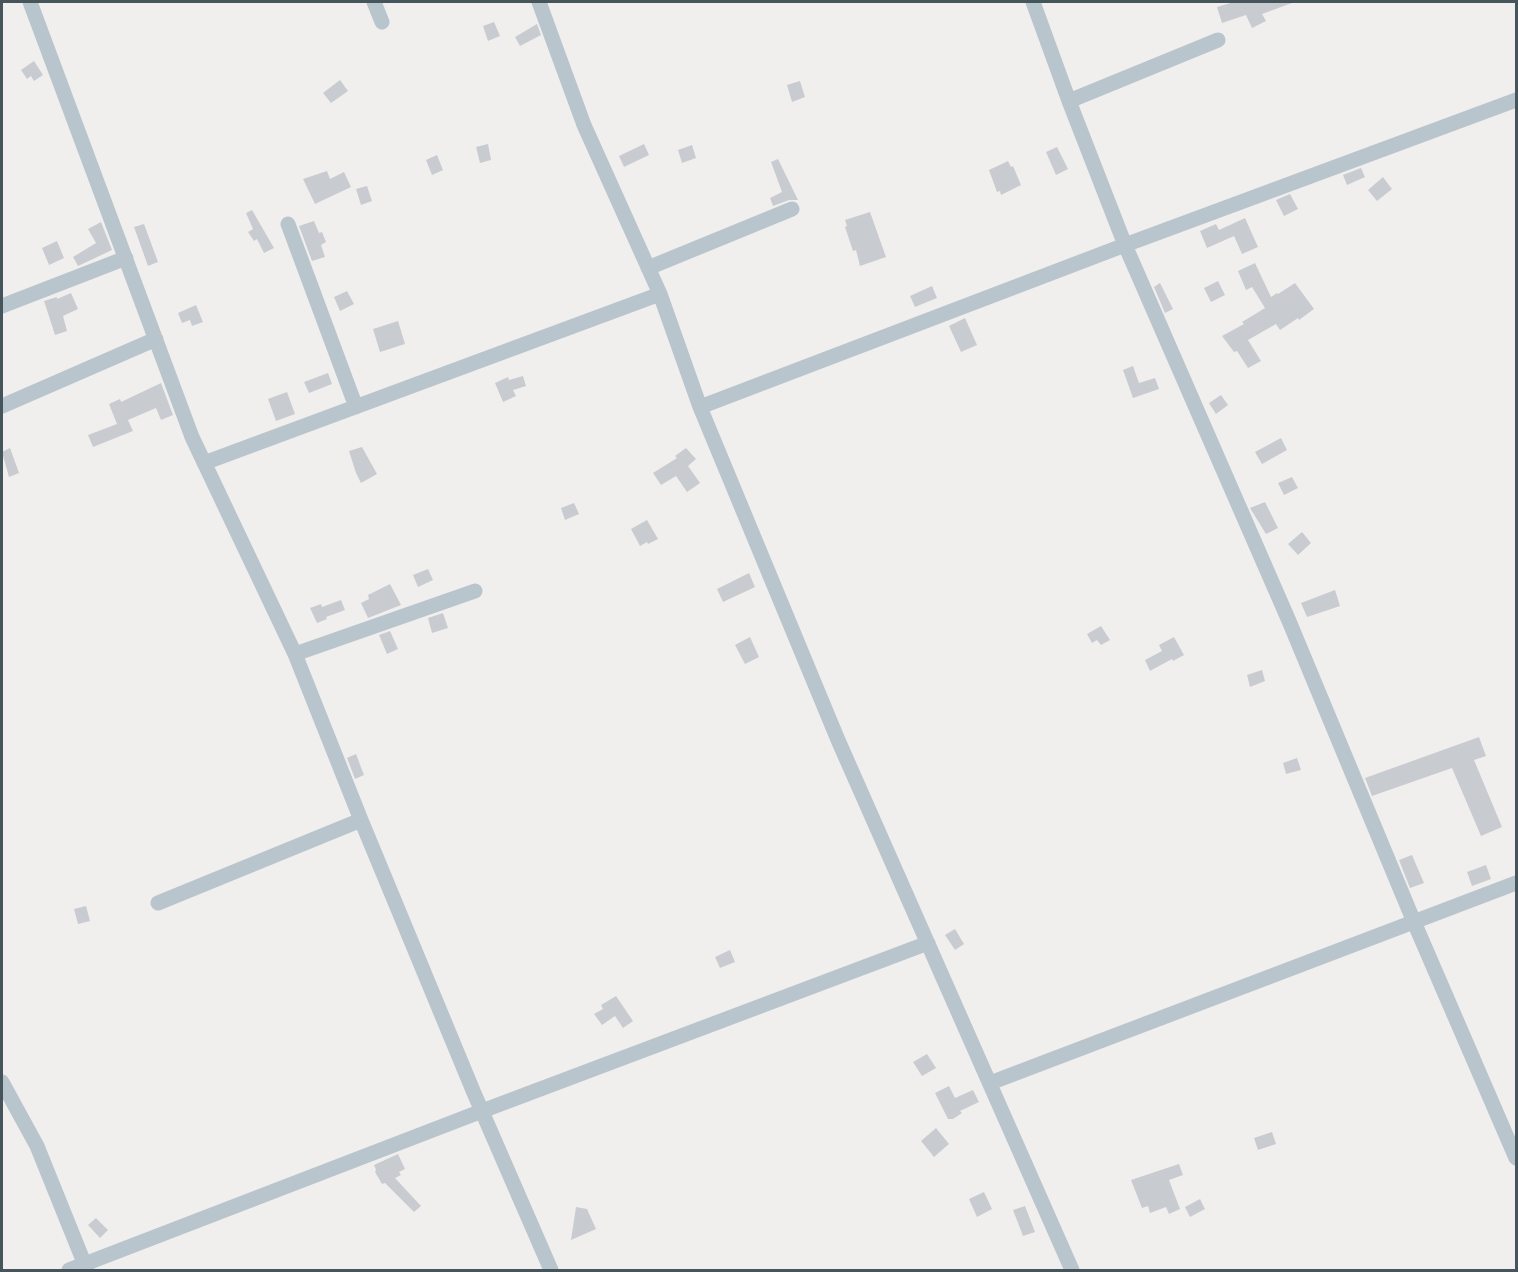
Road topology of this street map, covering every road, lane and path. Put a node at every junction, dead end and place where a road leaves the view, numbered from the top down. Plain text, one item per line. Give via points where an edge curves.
1 (30, 2) edge
2 (374, 2) edge
3 (539, 2) edge
4 (1033, 2) edge
5 (382, 22) dead end
6 (1218, 40) dead end
7 (1516, 100) edge
8 (1069, 101) junction
9 (792, 209) dead end
10 (288, 224) dead end
11 (1125, 245) junction
12 (126, 258) junction
13 (648, 268) junction
14 (660, 294) junction
15 (2, 306) edge
16 (156, 339) junction
17 (2, 406) edge
18 (356, 407) junction
19 (700, 407) junction
20 (204, 463) junction
21 (475, 591) dead end
22 (296, 654) junction
23 (361, 820) junction
24 (1516, 883) edge
25 (158, 903) dead end
26 (1414, 922) junction
27 (928, 943) junction
28 (2, 1082) edge
29 (990, 1083) junction
30 (482, 1111) junction
31 (1516, 1158) edge
32 (86, 1268) edge
33 (69, 1270) edge
34 (551, 1270) edge
35 (1072, 1270) edge

1 - 12 street
2 - 5 street
3 - 13 street via 584,125
4 - 8 street
6 - 8 street
7 - 11 street
8 - 11 street
9 - 13 street
10 - 18 street
11 - 19 street
11 - 26 street via 1289,621
12 - 15 street
12 - 16 street
13 - 14 street
14 - 18 street
14 - 19 street
16 - 17 street
16 - 20 street
18 - 20 street
19 - 27 street via 838,740
20 - 22 street
21 - 22 street
22 - 23 street
23 - 25 street
23 - 30 street
24 - 26 street
26 - 29 street
26 - 31 street
27 - 29 street
27 - 30 street
28 - 32 street via 38,1146
29 - 35 street
30 - 32 street
30 - 34 street
32 - 33 street

